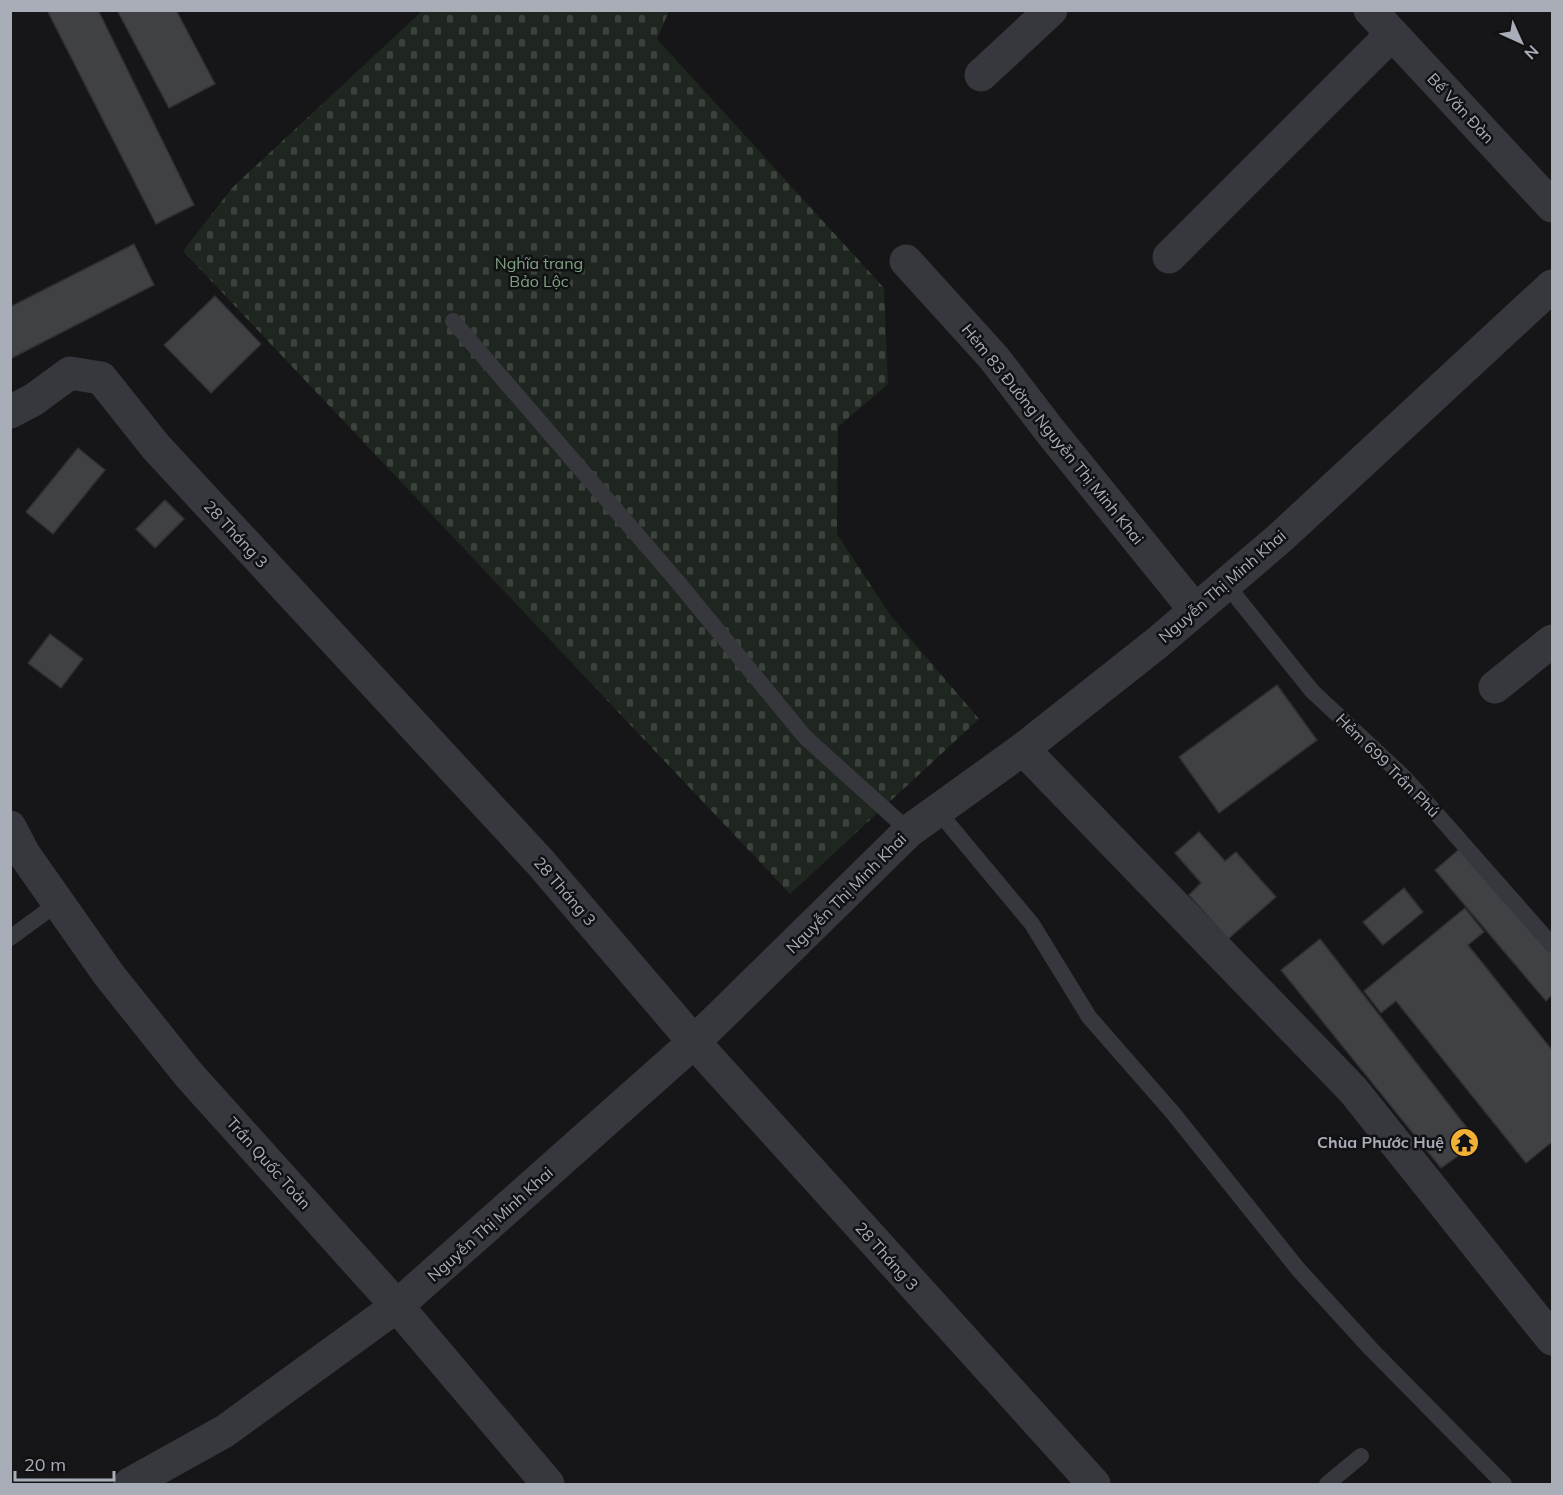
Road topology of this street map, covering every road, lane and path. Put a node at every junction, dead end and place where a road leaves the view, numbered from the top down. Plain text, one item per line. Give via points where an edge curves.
1 (1051, 10) edge
2 (1370, 10) edge
3 (1392, 34) junction
4 (981, 75) dead end
5 (1552, 206) edge
6 (1169, 257) dead end
7 (906, 261) dead end
8 (1552, 286) edge
9 (453, 321) dead end
10 (10, 412) edge
11 (1226, 584) junction
12 (1195, 610) junction
13 (1552, 641) edge
14 (1495, 687) dead end
15 (1023, 749) junction
16 (937, 810) junction
17 (10, 827) edge
18 (909, 831) junction
19 (58, 903) junction
20 (10, 938) edge
21 (1552, 945) edge
22 (694, 1042) junction
23 (397, 1306) junction
24 (1552, 1339) edge
25 (1361, 1456) dead end
26 (130, 1485) edge
27 (548, 1485) edge
28 (1094, 1485) edge
29 (1327, 1485) edge
30 (1504, 1485) edge

1 - 4 street
2 - 3 street, Bế Văn Đàn
3 - 5 street, Bế Văn Đàn
3 - 6 street
7 - 12 street, Hẻm 83 Đường Nguyễn Thị Minh Khai via 994,358
8 - 11 street, Nguyễn Thị Minh Khai
9 - 18 lane via 677,581 805,737
10 - 22 street, 28 Tháng 3 via 70,373 100,378 156,447 540,862
11 - 12 street, Nguyễn Thị Minh Khai
11 - 21 lane, Hẻm 699 Trần Phú via 1312,691 1405,778
12 - 15 street, Nguyễn Thị Minh Khai
13 - 14 street
15 - 16 street, Nguyễn Thị Minh Khai
15 - 24 street via 1353,1090
16 - 18 street, Nguyễn Thị Minh Khai
16 - 30 lane via 1032,924 1089,1017 1173,1113 1298,1269
17 - 19 street, Trần Quốc Toản
18 - 22 street, Nguyễn Thị Minh Khai
19 - 20 lane
19 - 23 street, Trần Quốc Toản via 109,975 189,1075
22 - 23 street, Nguyễn Thị Minh Khai
22 - 28 street, 28 Tháng 3
23 - 26 street, Nguyễn Thị Minh Khai via 225,1431
23 - 27 street, Trần Quốc Toản
25 - 29 lane

